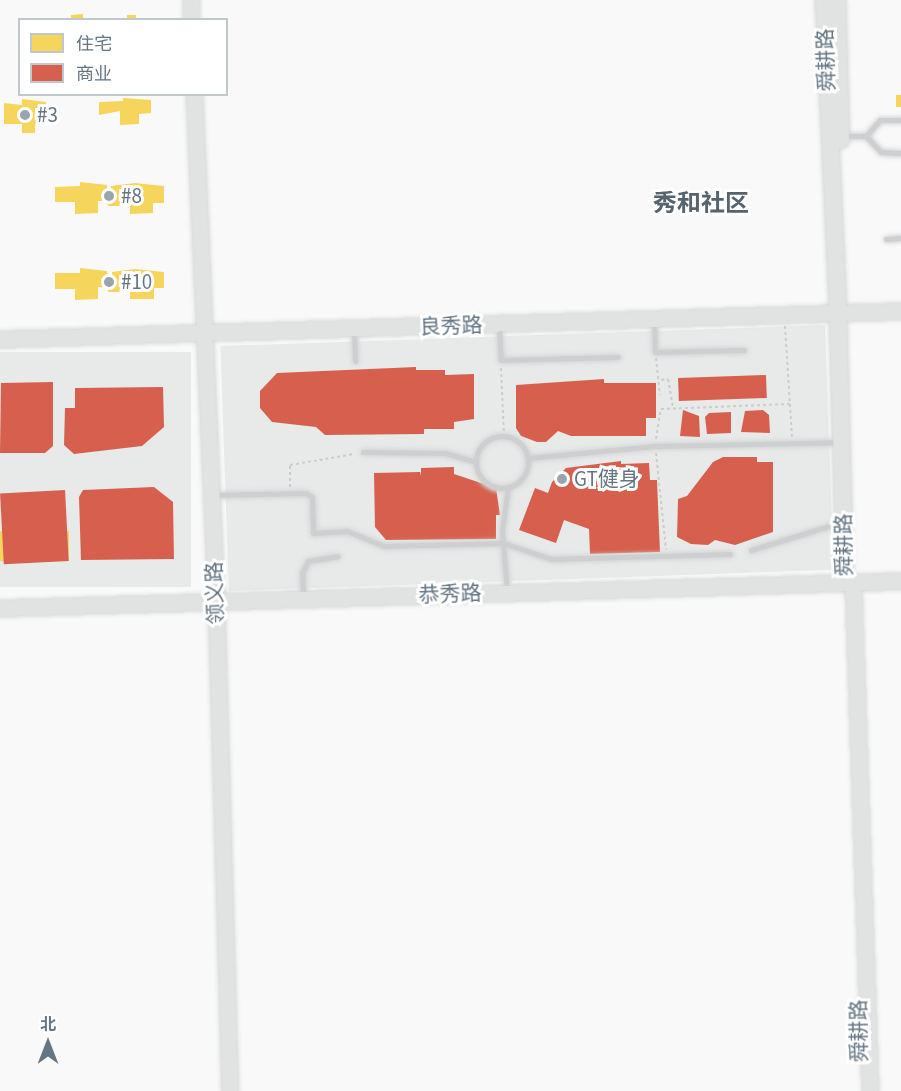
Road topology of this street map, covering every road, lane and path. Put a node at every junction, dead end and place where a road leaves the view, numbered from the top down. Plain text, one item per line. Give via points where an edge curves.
1 (191, 0) edge
2 (824, 0) edge
3 (837, 0) edge
4 (191, 18) edge
5 (194, 96) edge
6 (901, 120) edge
7 (866, 135) junction
8 (840, 136) junction
9 (901, 153) edge
10 (901, 238) edge
11 (886, 239) dead end
12 (901, 311) edge
13 (843, 313) junction
14 (783, 315) junction
15 (654, 319) junction
16 (499, 325) junction
17 (354, 330) junction
18 (203, 335) junction
19 (0, 339) edge
20 (744, 350) dead end
21 (655, 352) junction
22 (618, 357) dead end
23 (501, 360) junction
24 (355, 361) dead end
25 (660, 380) junction
26 (660, 395) dead end
27 (790, 404) junction
28 (673, 408) junction
29 (504, 437) junction
30 (841, 441) junction
31 (792, 443) junction
32 (655, 446) junction
33 (363, 452) joint
34 (528, 458) junction
35 (476, 462) junction
36 (508, 487) junction
37 (291, 494) junction
38 (211, 495) junction
39 (843, 522) junction
40 (503, 543) junction
41 (751, 550) dead end
42 (730, 554) dead end
43 (338, 556) dead end
44 (667, 556) junction
45 (901, 581) edge
46 (849, 583) junction
47 (507, 592) junction
48 (303, 598) junction
49 (216, 600) junction
50 (0, 608) edge
51 (230, 1091) edge
52 (860, 1091) edge
53 (870, 1091) edge

1 - 4 street
2 - 13 main road, 舜耕路
3 - 8 main road, 舜耕路
5 - 18 street, 领义路
6 - 7 lane via 880,120
7 - 8 lane
7 - 9 lane via 881,152
8 - 13 main road, 舜耕路
10 - 11 lane
12 - 13 street, 良秀路
13 - 14 street, 良秀路
13 - 30 main road, 舜耕路
13 - 46 main road, 舜耕路
14 - 15 street, 良秀路
14 - 27 path
15 - 16 street, 良秀路
15 - 21 lane
16 - 17 street, 良秀路
16 - 23 lane
17 - 18 street, 良秀路
17 - 24 lane
18 - 19 street, 良秀路
18 - 38 street, 领义路
20 - 21 lane
21 - 25 path
22 - 23 lane
23 - 29 path
25 - 26 path
25 - 28 path via 668,380
27 - 28 path
27 - 31 path
28 - 32 path via 661,409
29 - 34 lane via 520,444
29 - 35 lane via 488,441
30 - 31 lane
30 - 39 main road, 舜耕路
31 - 32 lane
32 - 34 lane
32 - 44 path
33 - 35 lane via 446,453
33 - 37 path via 290,465
34 - 36 lane via 525,475
35 - 36 lane via 488,484
36 - 40 lane
37 - 38 lane
37 - 40 lane via 312,497 313,533 348,531 384,546
38 - 49 street, 领义路
39 - 41 lane
39 - 46 main road, 舜耕路
40 - 44 lane via 550,559
40 - 47 lane
42 - 44 lane
43 - 48 lane via 308,561 302,573
45 - 46 street, 恭秀路
46 - 47 street, 恭秀路
46 - 52 street, 舜耕路
46 - 53 street, 舜耕路
47 - 48 street, 恭秀路
48 - 49 street, 恭秀路
49 - 50 street, 恭秀路
49 - 51 street, 领义路

